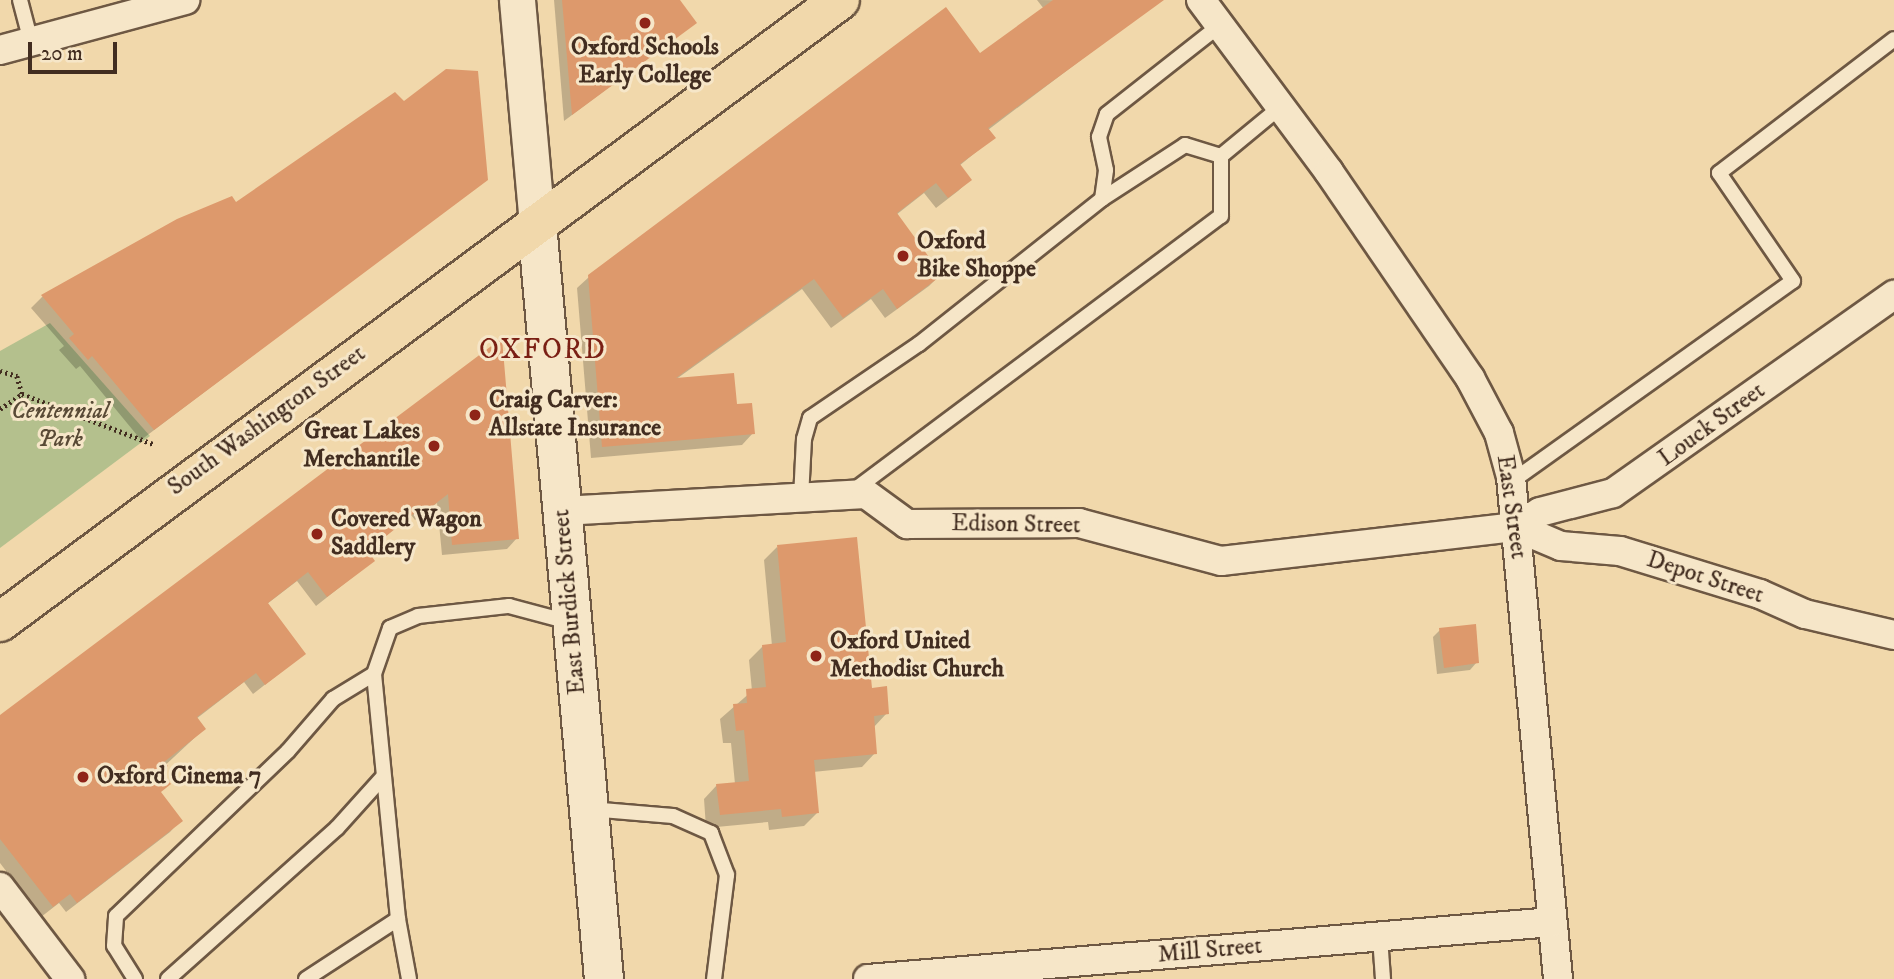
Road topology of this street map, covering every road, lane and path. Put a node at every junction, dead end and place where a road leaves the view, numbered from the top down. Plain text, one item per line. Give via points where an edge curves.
1 (20, 0) edge
2 (185, 0) edge
3 (517, 0) edge
4 (839, 0) edge
5 (1201, 0) edge
6 (1220, 25) junction
7 (1894, 39) edge
8 (32, 41) junction
9 (0, 50) edge
10 (1278, 109) junction
11 (1221, 156) junction
12 (1102, 199) junction
13 (537, 224) junction
14 (1894, 295) edge
15 (0, 371) edge
16 (22, 394) junction
17 (0, 409) edge
18 (153, 443) dead end
19 (1511, 482) junction
20 (848, 495) junction
21 (801, 498) junction
22 (562, 511) junction
23 (1516, 527) junction
24 (0, 622) edge
25 (572, 623) junction
26 (1894, 635) edge
27 (374, 674) junction
28 (383, 778) junction
29 (588, 809) junction
30 (0, 887) edge
31 (398, 919) junction
32 (1553, 922) junction
33 (1380, 937) junction
34 (70, 979) edge
35 (135, 979) edge
36 (168, 979) edge
37 (306, 979) edge
38 (409, 979) edge
39 (604, 979) edge
40 (714, 979) edge
41 (868, 979) edge
42 (1383, 979) edge
43 (1558, 979) edge

1 - 8 lane
2 - 8 street
3 - 13 street
4 - 13 main road, South Washington Street
5 - 6 street, East Street
6 - 10 street, East Street
6 - 12 lane via 1107,114 1099,137 1106,170
7 - 19 lane via 1719,173 1793,281
8 - 9 street
10 - 11 lane
10 - 19 street, East Street via 1329,172 1470,378 1499,433
11 - 12 lane via 1185,145
11 - 20 lane via 1221,216
12 - 21 lane via 919,344 810,418 804,439
13 - 22 main road, East Burdick Street
13 - 24 main road, South Washington Street
14 - 23 street, Louck Street via 1613,493 1540,512
15 - 16 path via 17,376
16 - 17 path
16 - 18 path
19 - 23 street, East Street
20 - 21 street, Edison Street
20 - 23 street, Edison Street via 866,494 907,524 1079,523 1221,561
21 - 22 street, Edison Street
22 - 25 main road, East Burdick Street
23 - 26 street, Depot Street via 1561,546 1620,551 1760,594 1805,614
23 - 32 street, East Street
25 - 27 lane via 509,606 418,615 390,628
25 - 29 main road, East Burdick Street
27 - 28 lane
27 - 35 lane via 333,699 288,751 116,916 114,946
28 - 31 lane
28 - 36 lane via 337,828
29 - 39 main road, East Burdick Street
29 - 40 lane via 673,816 711,833 727,874
30 - 34 street
31 - 37 lane
31 - 38 lane
32 - 33 street, Mill Street
32 - 43 street, East Street
33 - 41 street, Mill Street
33 - 42 lane

